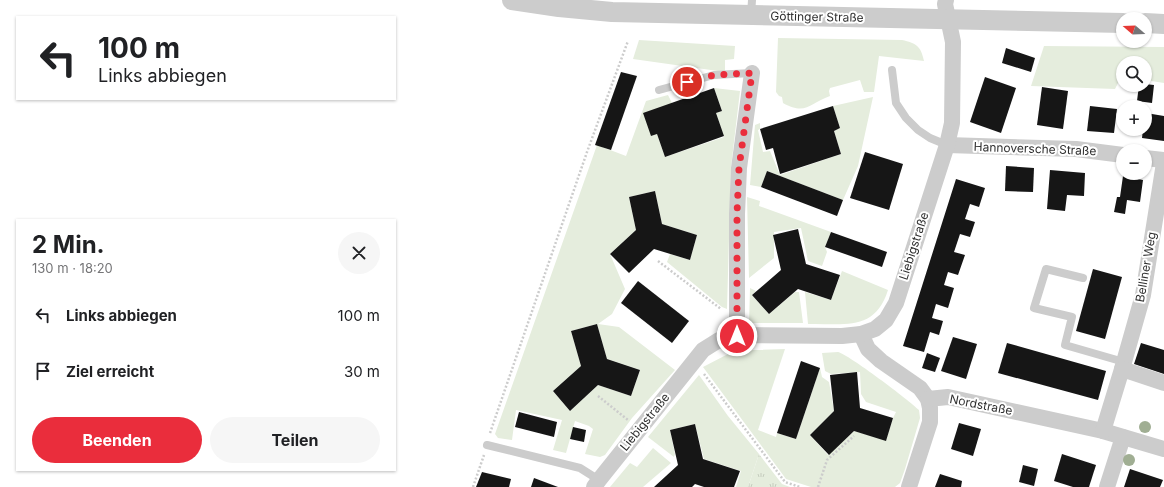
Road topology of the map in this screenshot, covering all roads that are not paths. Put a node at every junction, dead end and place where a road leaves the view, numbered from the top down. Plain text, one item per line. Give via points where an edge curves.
1 (512, 0) edge
2 (946, 0) edge
3 (752, 8) edge
4 (949, 20) junction
5 (1116, 23) edge
6 (1152, 23) edge
7 (1164, 24) edge
8 (892, 70) dead end
9 (752, 73) joint
10 (659, 90) dead end
11 (946, 145) junction
12 (1116, 153) edge
13 (1152, 159) edge
14 (1164, 162) edge
15 (1082, 278) dead end
16 (861, 334) junction
17 (732, 337) junction
18 (1123, 365) junction
19 (1164, 382) edge
20 (928, 399) junction
21 (1104, 431) junction
22 (1123, 437) junction
23 (487, 445) road end
24 (1164, 449) edge
25 (596, 483) edge
26 (909, 487) edge
27 (1107, 487) edge

1 - 3 street, Göttinger Straße via 612,12
2 - 4 street, Liebigstraße
3 - 4 street, Göttinger Straße
4 - 5 street, Göttinger Straße
4 - 11 street, Liebigstraße via 954,42 952,123
6 - 7 street
8 - 11 lane via 896,103 906,118 918,130
9 - 10 lane via 714,75
9 - 17 street via 739,168
11 - 12 street, Hannoversche Straße via 1076,149
11 - 16 street, Liebigstraße via 896,303 886,320 875,329
13 - 14 street
14 - 18 street, Belliner Weg via 1143,295
15 - 18 lane via 1046,269 1034,308 1072,317 1065,345
16 - 17 street, Liebigstraße
16 - 20 street via 868,349 920,388
17 - 25 street, Liebigstraße via 719,340 703,350
18 - 19 street
18 - 21 street, Belliner Weg
20 - 21 street, Nordstraße via 948,397
20 - 26 street via 930,422
21 - 22 street, Nordstraße
22 - 24 street, Nordstraße
22 - 27 street
23 - 25 lane via 580,468

